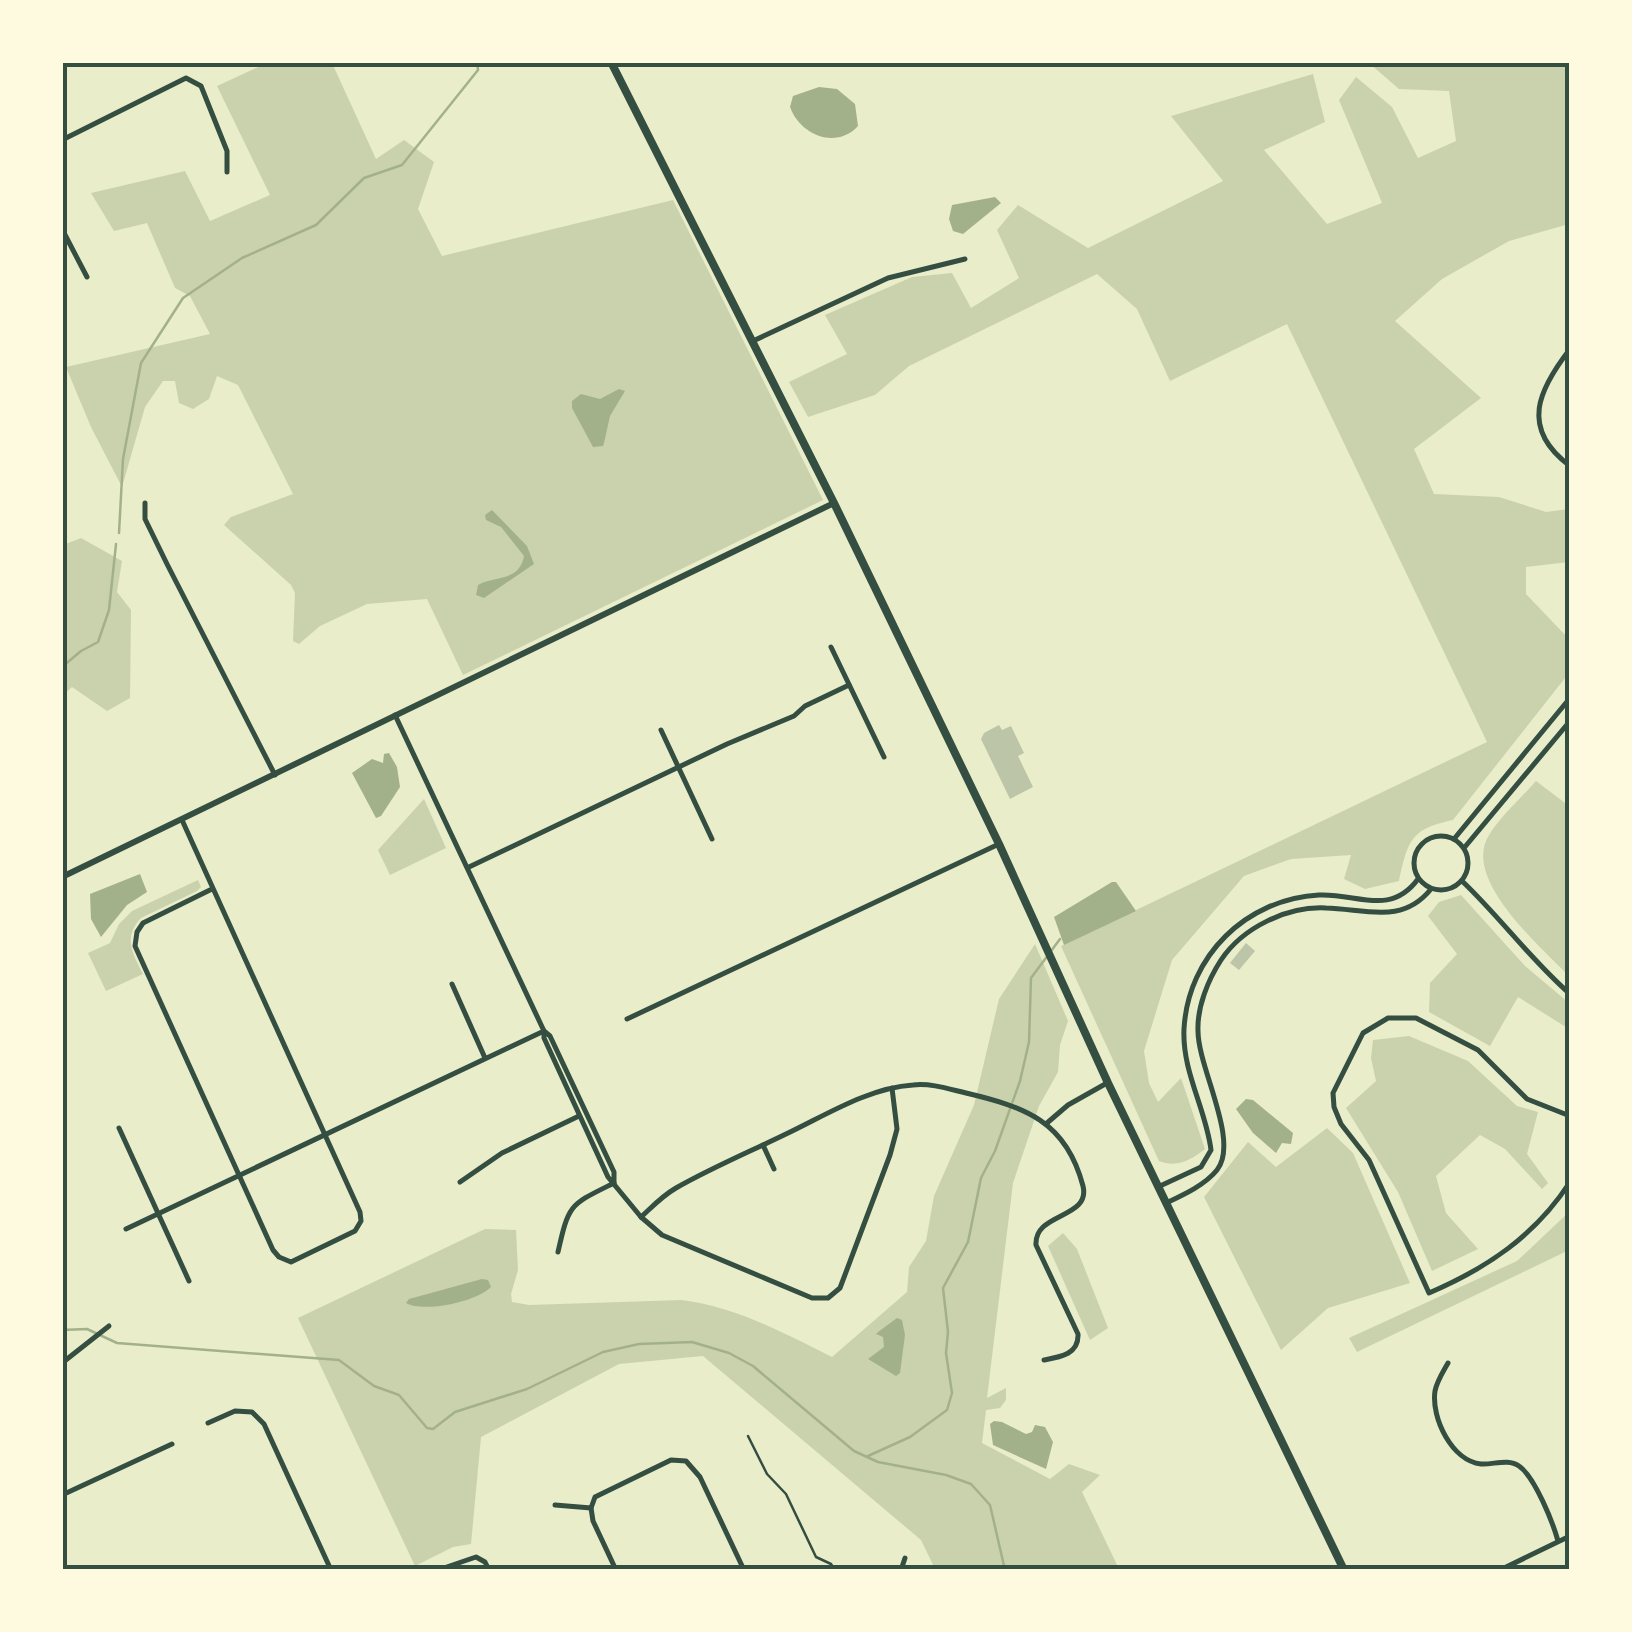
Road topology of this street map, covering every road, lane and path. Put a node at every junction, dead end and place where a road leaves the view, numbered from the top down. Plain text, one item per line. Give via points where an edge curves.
1 (610, 62) edge
2 (62, 140) edge
3 (227, 172) dead end
4 (62, 229) edge
5 (965, 259) dead end
6 (87, 278) dead end
7 (750, 342) junction
8 (1570, 348) edge
9 (1570, 466) edge
10 (145, 503) dead end
11 (834, 503) junction
12 (830, 648) dead end
13 (849, 685) junction
14 (1570, 698) edge
15 (395, 716) junction
16 (1570, 720) edge
17 (661, 730) dead end
18 (884, 756) dead end
19 (678, 768) junction
20 (274, 775) junction
21 (182, 820) junction
22 (1454, 838) junction
23 (712, 839) dead end
24 (999, 844) junction
25 (1464, 848) junction
26 (468, 868) junction
27 (62, 877) edge
28 (1418, 879) junction
29 (1462, 880) junction
30 (212, 889) junction
31 (1431, 889) junction
32 (452, 984) dead end
33 (1570, 994) edge
34 (627, 1019) dead end
35 (544, 1031) junction
36 (485, 1058) junction
37 (1108, 1083) junction
38 (892, 1088) junction
39 (1211, 1093) junction
40 (1198, 1098) junction
41 (583, 1114) junction
42 (1570, 1116) edge
43 (1047, 1123) junction
44 (120, 1128) dead end
45 (324, 1133) junction
46 (763, 1145) junction
47 (774, 1168) dead end
48 (1186, 1174) junction
49 (238, 1175) junction
50 (460, 1182) dead end
51 (1570, 1182) edge
52 (614, 1183) junction
53 (1158, 1187) junction
54 (1193, 1188) junction
55 (1166, 1203) junction
56 (158, 1213) junction
57 (640, 1217) junction
58 (126, 1229) dead end
59 (558, 1252) dead end
60 (189, 1281) dead end
61 (110, 1326) dead end
62 (1044, 1360) dead end
63 (62, 1363) edge
64 (1448, 1363) dead end
65 (208, 1423) dead end
66 (748, 1436) dead end
67 (172, 1444) dead end
68 (62, 1494) edge
69 (556, 1506) dead end
70 (591, 1508) junction
71 (1570, 1536) edge
72 (1558, 1542) junction
73 (905, 1558) dead end
74 (330, 1570) edge
75 (438, 1570) edge
76 (489, 1570) edge
77 (616, 1570) edge
78 (744, 1570) edge
79 (835, 1570) edge
80 (901, 1570) edge
81 (1344, 1570) edge
82 (1500, 1570) edge

1 - 7 main road
2 - 3 street via 186,78 201,86 227,151
4 - 6 street
5 - 7 street via 888,278
7 - 11 main road
8 - 9 street via 1542,389 1539,417 1550,447
10 - 20 street via 167,564
11 - 15 street
11 - 24 main road
12 - 13 street
13 - 18 street
13 - 19 street
14 - 22 street
15 - 20 street
15 - 26 street
16 - 25 street
17 - 19 street
19 - 23 street
19 - 26 street
20 - 21 street
21 - 27 street
21 - 30 street
22 - 25 street
22 - 28 street via 1432,836 1420,845 1413,858
24 - 34 street
24 - 37 main road
25 - 29 street via 1468,867
26 - 35 street
28 - 31 street
28 - 40 street via 1408,892 1384,902 1322,895 1274,904 1230,930 1195,979 1184,1028
29 - 31 street via 1448,890
29 - 33 street
30 - 45 street
30 - 49 street via 143,923 135,946
31 - 39 street via 1396,913 1325,908 1283,914 1230,948 1209,982 1197,1029
32 - 36 street
35 - 36 street
35 - 41 street
36 - 45 street
37 - 43 street
37 - 53 main road
38 - 43 street via 939,1086 1010,1104
38 - 46 street
38 - 57 street via 897,1128 890,1154 840,1288 828,1298 812,1298 678,1242
39 - 40 street
39 - 54 street via 1223,1126 1224,1157
40 - 48 street via 1212,1150
41 - 50 street via 502,1153
41 - 52 street
42 - 51 street via 1528,1100 1478,1050 1416,1018 1388,1018 1362,1034 1333,1093 1341,1124 1369,1160 1429,1293 1506,1251 1553,1208
43 - 62 street via 1070,1158 1084,1198 1036,1234 1078,1334 1074,1350
44 - 56 street
45 - 49 street
45 - 49 street via 360,1212 355,1231 283,1260
46 - 47 street
46 - 57 street via 676,1188
48 - 53 street
48 - 54 street
49 - 56 street
52 - 57 street
52 - 59 street via 574,1204
53 - 55 main road
54 - 55 street
55 - 81 main road
56 - 58 street
56 - 60 street
61 - 63 street
64 - 72 street via 1434,1394 1444,1434 1464,1458 1521,1466
65 - 74 street via 235,1411 252,1412 264,1424
66 - 79 lane via 816,1557
67 - 68 street
69 - 70 street
70 - 77 street
70 - 78 street via 596,1497 672,1460 686,1461
71 - 72 street
72 - 82 street
73 - 80 street
75 - 76 street via 476,1556

